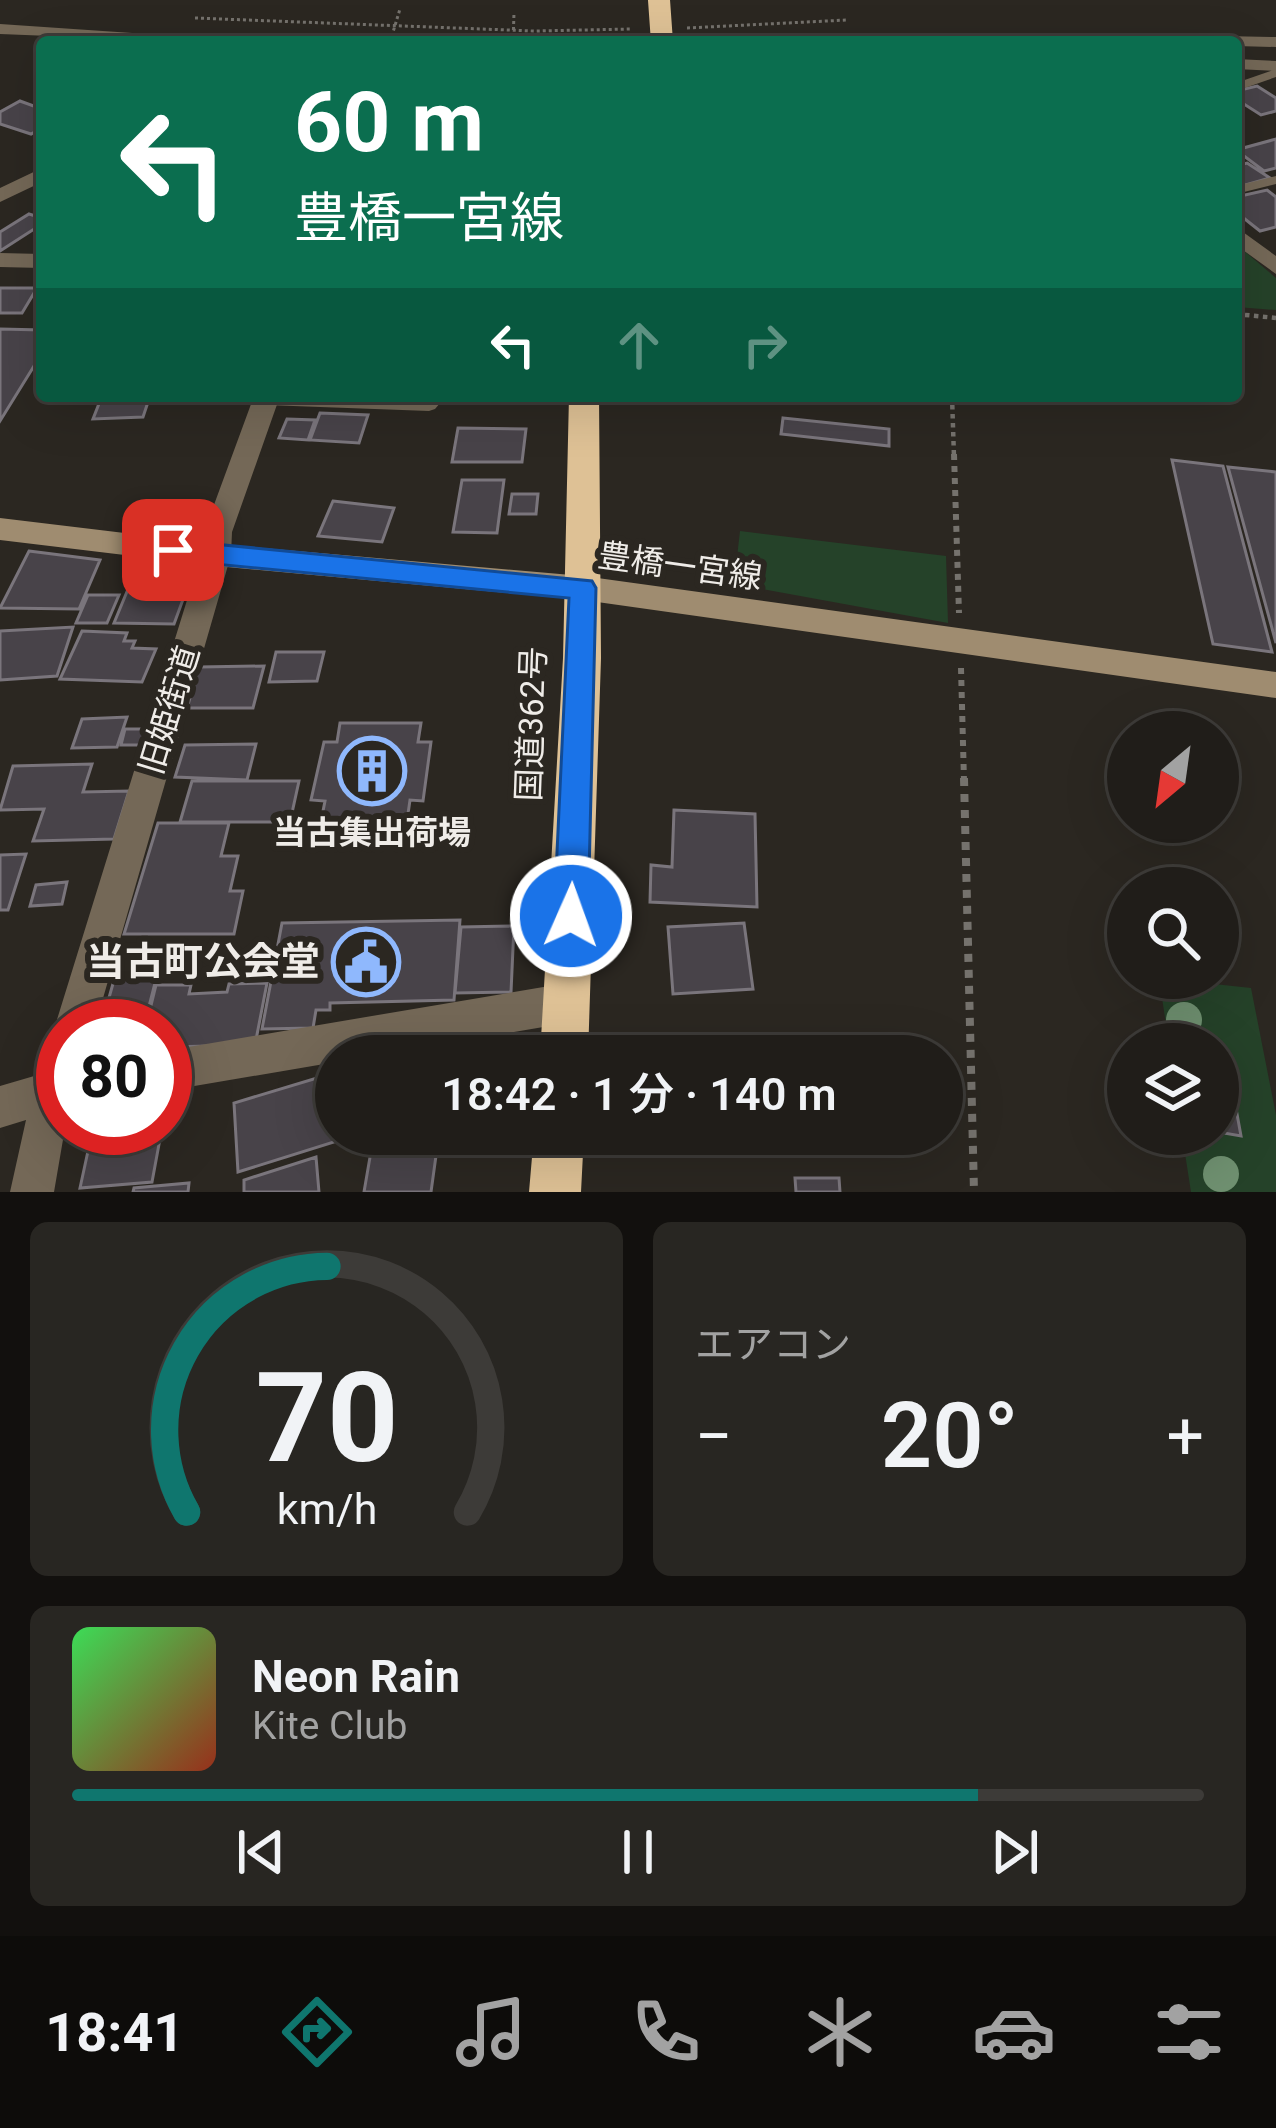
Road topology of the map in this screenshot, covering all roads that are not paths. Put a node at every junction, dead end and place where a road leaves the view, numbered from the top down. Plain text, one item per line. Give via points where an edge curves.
1 (659, 0) edge
2 (0, 28) edge
3 (109, 36) edge
4 (662, 36) edge
5 (1242, 41) edge
6 (1276, 42) edge
7 (1242, 65) edge
8 (1276, 69) edge
9 (1242, 84) edge
10 (36, 176) edge
11 (1276, 180) edge
12 (1242, 188) edge
13 (0, 196) edge
14 (1242, 239) edge
15 (0, 260) edge
16 (36, 261) edge
17 (1276, 267) edge
18 (265, 402) edge
19 (347, 402) edge
20 (432, 402) edge
21 (584, 402) edge
22 (0, 529) edge
23 (216, 555) junction
24 (583, 588) junction
25 (1276, 685) edge
26 (83, 999) edge
27 (567, 1003) junction
28 (565, 1035) edge
29 (192, 1066) edge
30 (36, 1092) edge
31 (0, 1107) edge
32 (42, 1155) edge
33 (558, 1155) edge
34 (32, 1192) edge
35 (555, 1192) edge

1 - 4 highway, bridge
2 - 3 street
5 - 6 street
7 - 8 street
8 - 9 lane
10 - 13 street
11 - 12 lane
14 - 17 street
15 - 16 street
18 - 23 street, 旧姫街道
19 - 20 lane
21 - 24 highway, 国道362号
22 - 23 main road, 豊橋一宮線
23 - 24 main road, 豊橋一宮線
23 - 26 street, 旧姫街道
24 - 25 main road, 豊橋一宮線
24 - 27 highway, 国道362号
27 - 28 highway, 国道362号
27 - 29 street
30 - 31 street
32 - 34 street
33 - 35 highway

